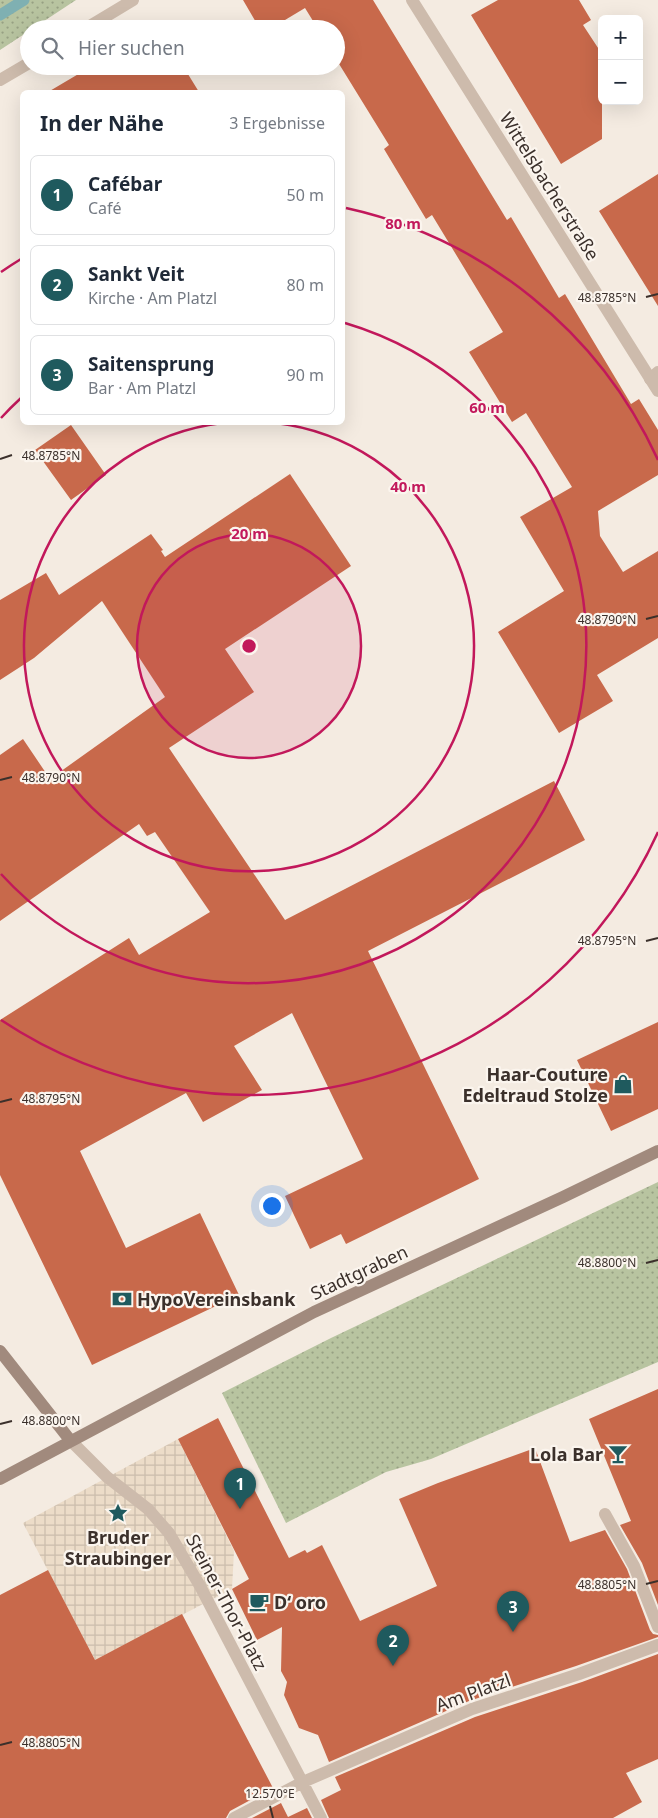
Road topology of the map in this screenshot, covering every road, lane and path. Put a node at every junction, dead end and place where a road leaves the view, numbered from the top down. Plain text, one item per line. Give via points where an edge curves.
1 (133, 0) edge
2 (412, 0) edge
3 (100, 20) edge
4 (20, 68) edge
5 (0, 80) edge
6 (654, 376) edge
7 (658, 391) edge
8 (658, 1151) edge
9 (0, 1351) edge
10 (70, 1440) junction
11 (0, 1478) edge
12 (605, 1514) dead end
13 (658, 1627) edge
14 (658, 1644) edge
15 (303, 1782) junction
16 (234, 1818) edge
17 (321, 1818) edge

1 - 3 street
2 - 6 street, Wittelsbacherstraße
4 - 5 street
6 - 7 street, Wittelsbacherstraße
8 - 10 main road, Stadtgraben via 314,1312
9 - 10 main road
10 - 11 main road, Stadtgraben
10 - 15 street, Steiner-Thor-Platz via 107,1477 148,1509 169,1533
12 - 13 street via 634,1566
14 - 15 street, Am Platzl via 472,1709
15 - 16 street, Am Platzl
15 - 17 street, Steiner-Thor-Platz

